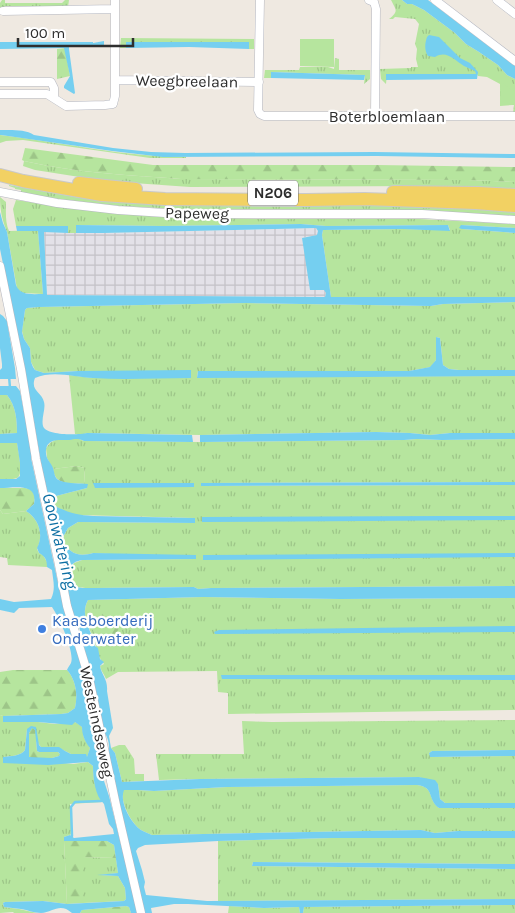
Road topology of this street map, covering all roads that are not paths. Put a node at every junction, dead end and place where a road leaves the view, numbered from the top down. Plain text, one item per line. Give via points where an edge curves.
1 (72, 0) edge
2 (114, 0) edge
3 (260, 0) edge
4 (370, 0) edge
5 (435, 0) edge
6 (497, 0) edge
7 (114, 9) junction
8 (72, 10) junction
9 (3, 11) dead end
10 (515, 14) edge
11 (515, 61) edge
12 (115, 80) junction
13 (0, 82) edge
14 (259, 82) junction
15 (0, 94) edge
16 (54, 98) junction
17 (375, 116) junction
18 (515, 116) edge
19 (0, 168) edge
20 (0, 175) edge
21 (0, 192) edge
22 (515, 195) edge
23 (515, 206) edge
24 (515, 220) edge
25 (0, 266) edge
26 (3, 303) edge
27 (141, 913) edge

1 - 8 street
2 - 7 street
3 - 14 street
4 - 17 street via 376,9
5 - 11 street
6 - 10 street
7 - 8 street
7 - 12 street
8 - 9 street
12 - 14 street, Weegbreelaan
12 - 16 street via 113,104 66,106
13 - 16 street via 51,82
14 - 17 street, Boterbloemlaan via 258,110 264,116
15 - 16 street via 47,94
17 - 18 street, Boterbloemlaan
19 - 22 main road, N206 via 90,184 155,190
20 - 23 main road, N206 via 102,195 156,199 365,199
21 - 24 street, Papeweg via 66,204 180,214 422,214
25 - 26 street, Westeindseweg
26 - 27 street, Westeindseweg via 20,369 67,604 88,678

